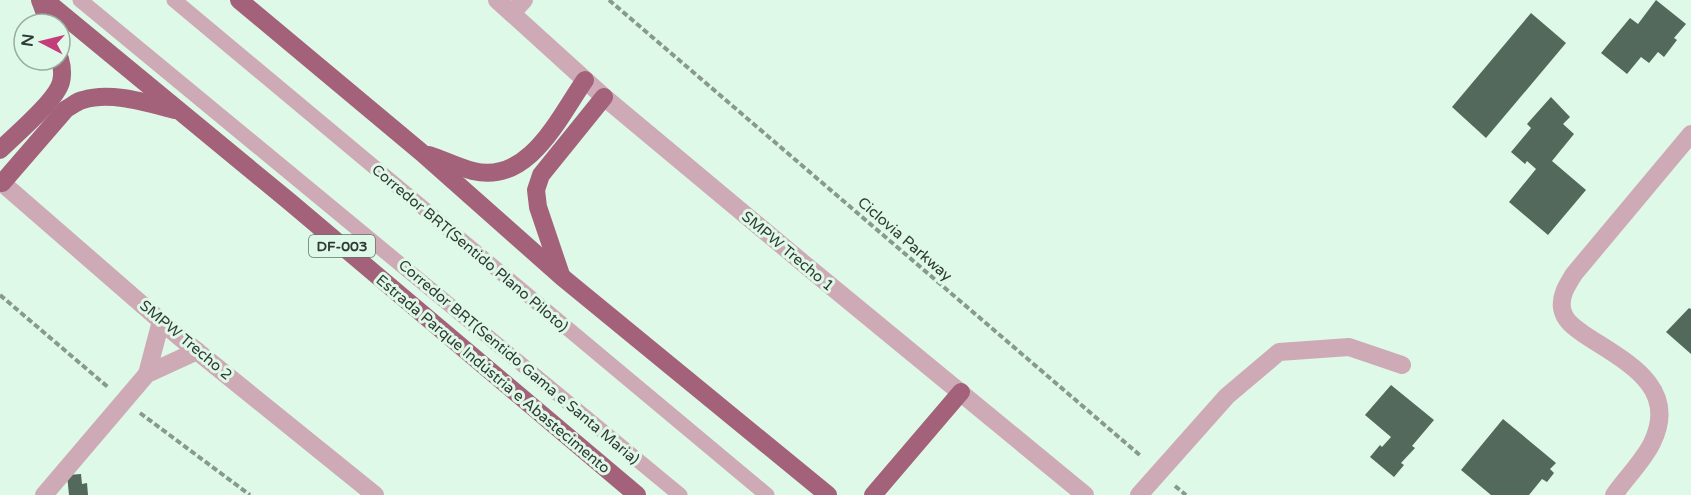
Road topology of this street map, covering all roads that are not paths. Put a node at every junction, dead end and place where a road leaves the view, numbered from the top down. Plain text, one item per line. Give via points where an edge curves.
1 (45, 0) edge
2 (80, 0) edge
3 (174, 0) edge
4 (239, 0) edge
5 (497, 0) edge
6 (518, 6) edge
7 (62, 72) edge
8 (585, 80) junction
9 (604, 97) junction
10 (182, 111) junction
11 (1691, 134) edge
12 (0, 150) edge
13 (421, 152) junction
14 (1, 182) edge
15 (562, 277) junction
16 (161, 321) junction
17 (197, 351) junction
18 (1402, 365) dead end
19 (147, 374) junction
20 (961, 392) junction
21 (44, 495) edge
22 (375, 495) edge
23 (637, 495) edge
24 (680, 495) edge
25 (767, 495) edge
26 (828, 495) edge
27 (873, 495) edge
28 (1086, 495) edge
29 (1139, 495) edge
30 (1614, 495) edge

1 - 10 highway, Estrada Parque Indústria e Abastecimento / DF-003
2 - 24 lane, Corredor BRT(Sentido Gama e Santa Maria)
3 - 25 lane, Corredor BRT(Sentido Plano Piloto)
4 - 13 highway
5 - 6 street, SMPW Trecho 1
6 - 8 street, SMPW Trecho 1
7 - 12 highway via 55,95
8 - 9 street, SMPW Trecho 1
8 - 13 highway via 537,149 510,169 475,171
9 - 15 highway via 541,175 536,190
9 - 20 street, SMPW Trecho 1
10 - 14 highway via 117,98 80,100 66,109
10 - 23 highway, Estrada Parque Indústria e Abastecimento / DF-003
11 - 30 street via 1574,274 1562,295 1562,309 1569,324 1644,375 1656,391 1658,428 1652,444
13 - 15 highway
14 - 16 street, SMPW Trecho 2
15 - 26 highway
16 - 17 street, SMPW Trecho 2
16 - 19 street
17 - 19 street
17 - 22 street, SMPW Trecho 2
18 - 29 street via 1349,347 1279,352 1227,396
19 - 21 street
20 - 27 highway
20 - 28 street, SMPW Trecho 1

